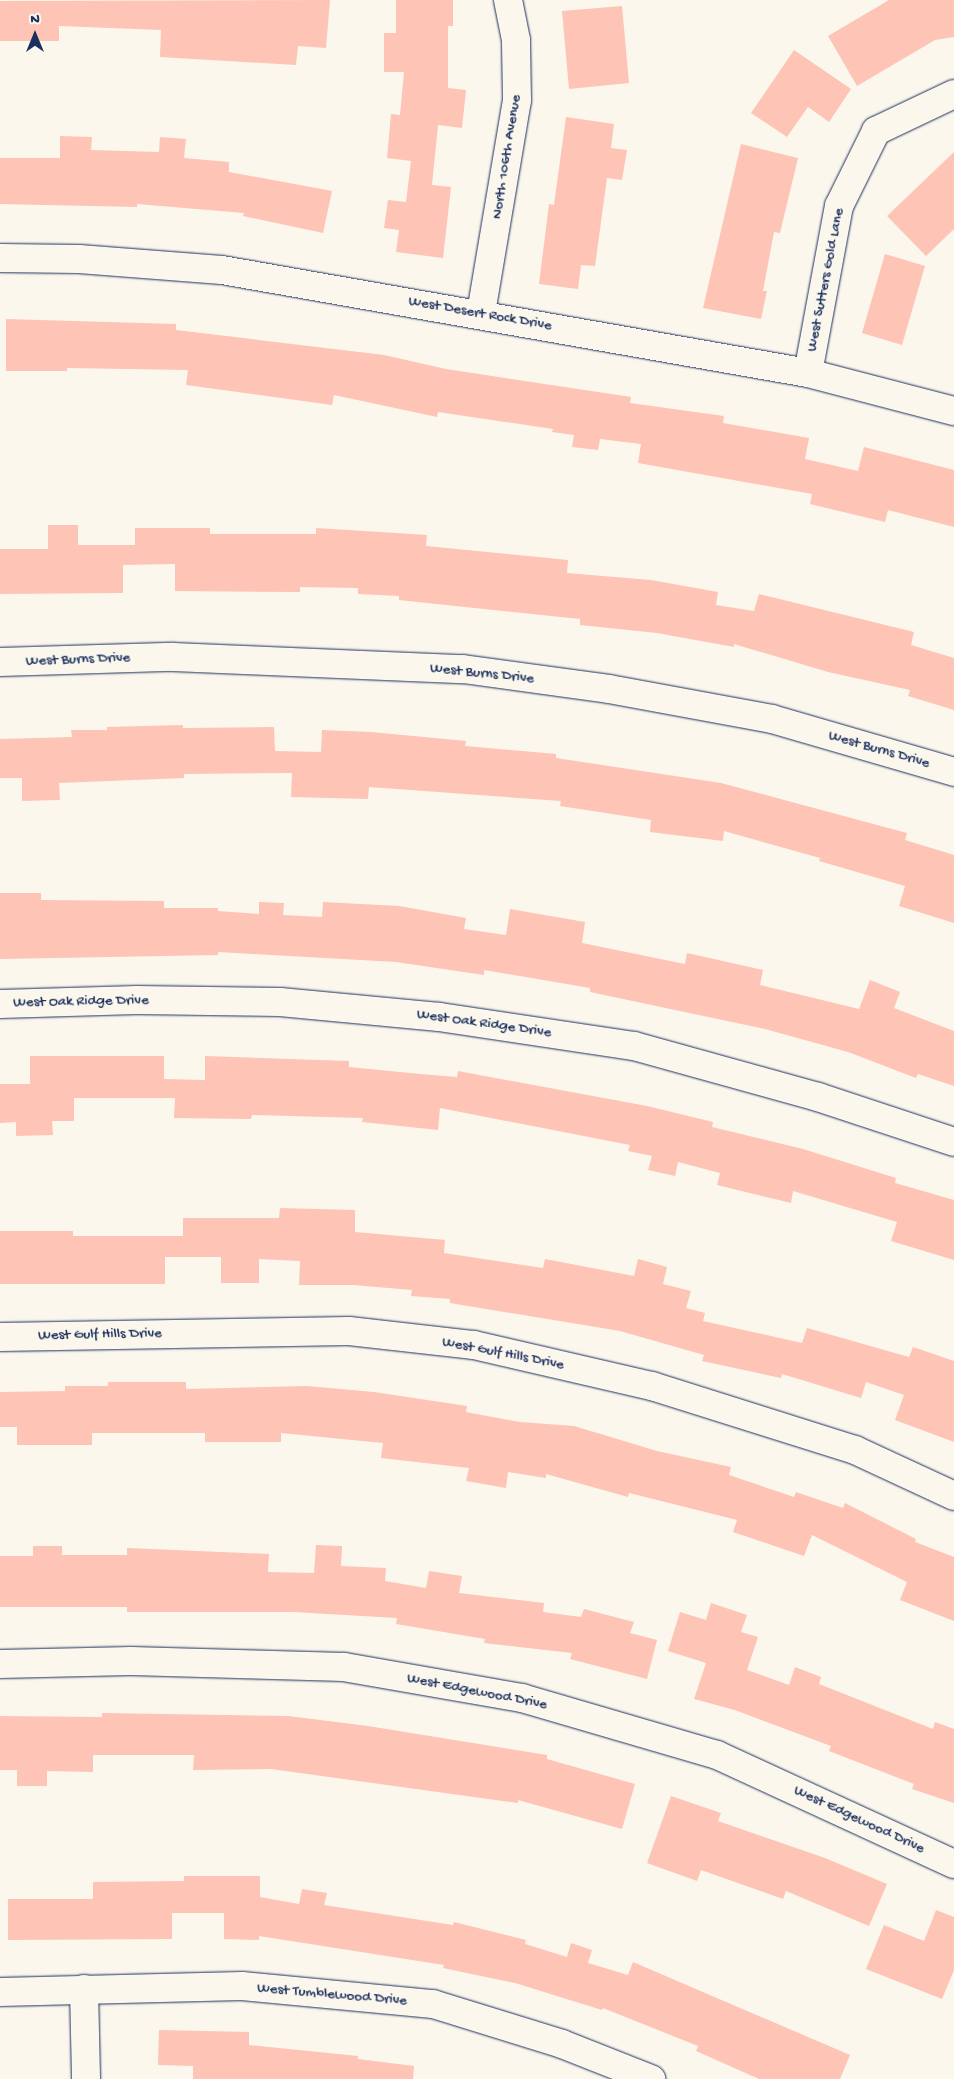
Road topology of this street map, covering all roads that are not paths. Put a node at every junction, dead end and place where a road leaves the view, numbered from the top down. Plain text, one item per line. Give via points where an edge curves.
1 (508, 0) edge
2 (954, 94) edge
3 (0, 258) edge
4 (481, 314) junction
5 (808, 373) junction
6 (954, 412) edge
7 (0, 662) edge
8 (954, 772) edge
9 (0, 1004) edge
10 (954, 1142) edge
11 (0, 1337) edge
12 (954, 1496) edge
13 (0, 1664) edge
14 (954, 1864) edge
15 (84, 1989) junction
16 (0, 1992) edge
17 (86, 2079) edge
18 (651, 2079) edge

1 - 4 street, North 106th Avenue via 516,40 517,100
2 - 5 street, West Sutters Gold Lane via 876,131 839,206
3 - 4 street, West Desert Rock Drive via 79,259 222,270
4 - 5 street, West Desert Rock Drive
5 - 6 street, West Desert Rock Drive
7 - 8 street, West Burns Drive via 173,657 463,670 609,689 772,720
9 - 10 street, West Oak Ridge Drive via 137,1000 280,1002 448,1018 634,1046 818,1098
11 - 12 street, West Gulf Hills Drive via 349,1331 474,1345 652,1386 855,1450
13 - 14 street, West Edgewood Drive via 131,1661 344,1667 522,1698 717,1755
15 - 16 street, West Tumblewood Drive
15 - 17 street
15 - 18 street, West Tumblewood Drive via 242,1986 433,2004 562,2044

